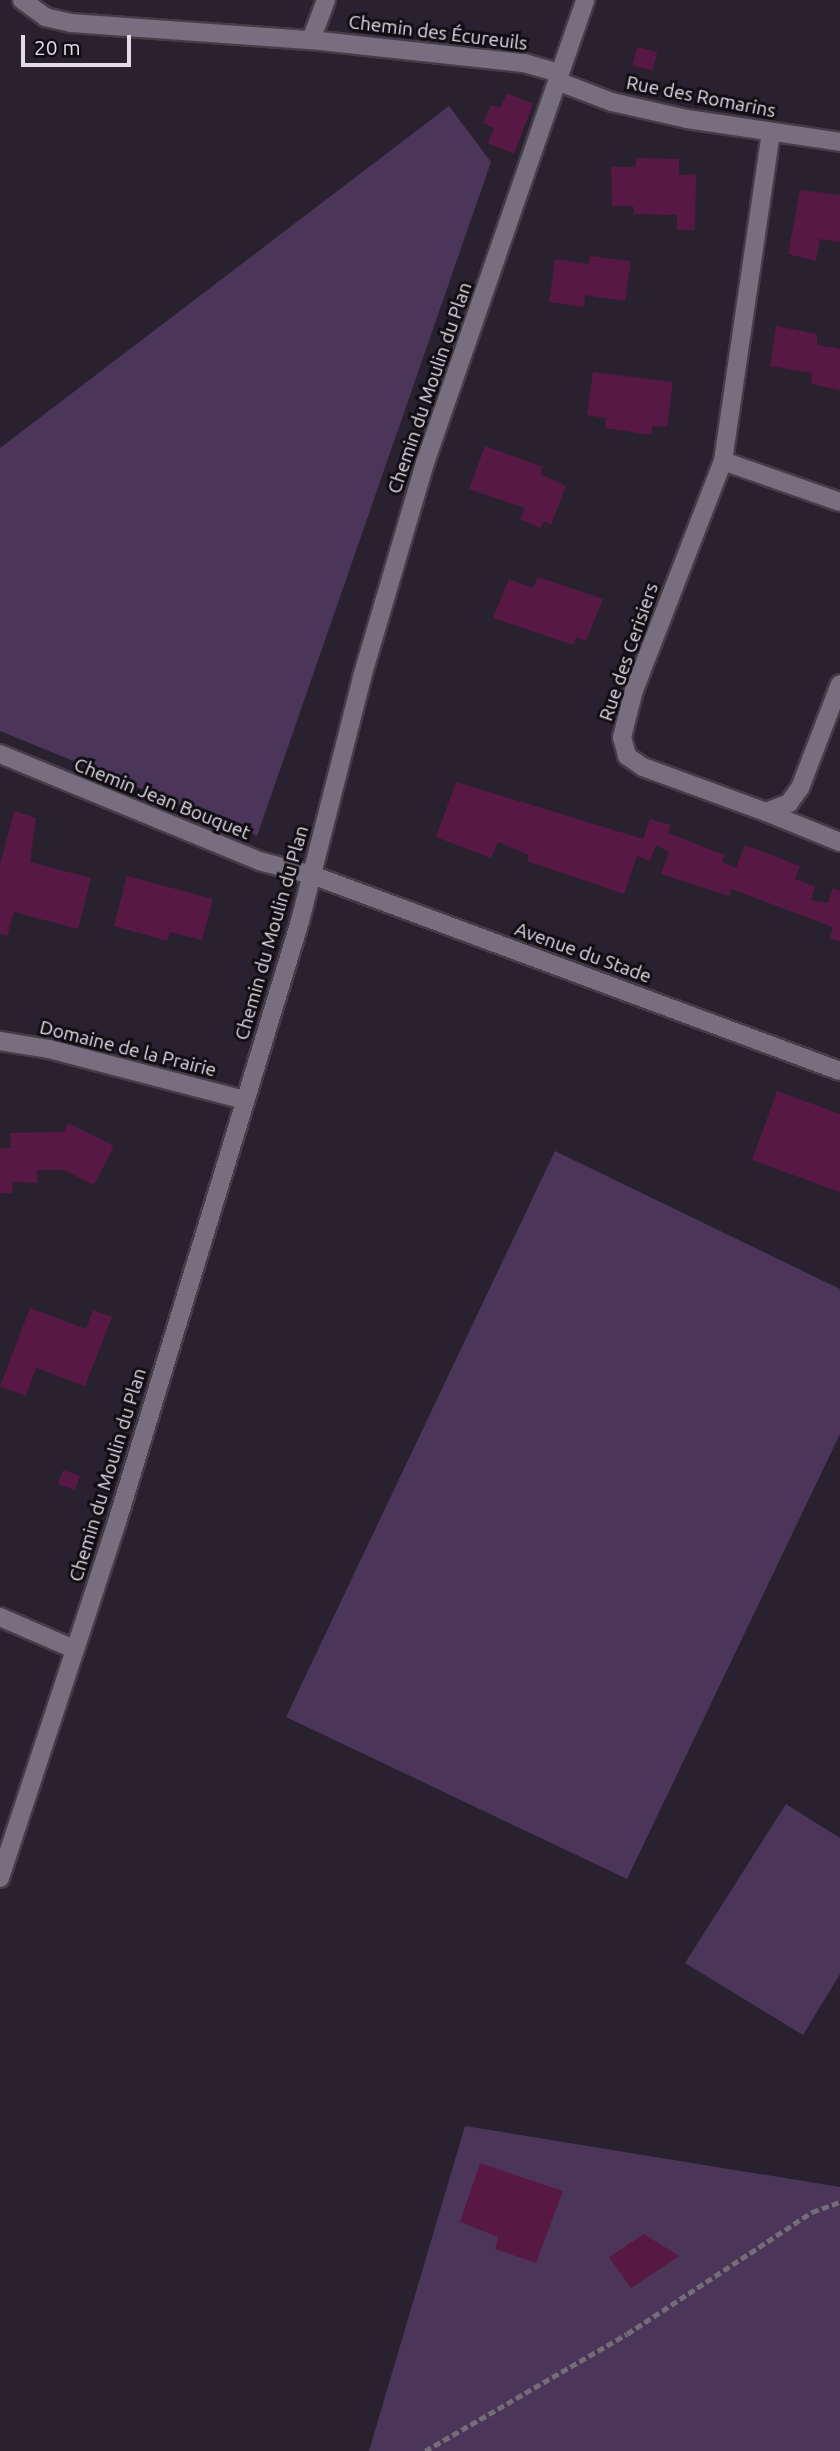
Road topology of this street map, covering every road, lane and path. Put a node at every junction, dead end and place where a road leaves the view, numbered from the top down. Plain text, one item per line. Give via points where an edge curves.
1 (22, 0) edge
2 (326, 0) edge
3 (585, 0) edge
4 (311, 40) junction
5 (558, 77) junction
6 (771, 132) junction
7 (840, 142) edge
8 (723, 461) junction
9 (840, 502) edge
10 (840, 684) edge
11 (0, 754) edge
12 (766, 812) junction
13 (840, 842) edge
14 (312, 875) junction
15 (0, 1041) edge
16 (840, 1071) edge
17 (246, 1100) junction
18 (0, 1617) edge
19 (75, 1649) junction
20 (0, 1878) edge
21 (840, 2202) edge
22 (425, 2451) edge

1 - 4 street, Chemin des Écureuils via 45,17 71,23
2 - 4 street, Chemin des Écureuils
3 - 5 street, Chemin du Moulin du Plan
4 - 5 street, Chemin des Écureuils via 524,63
5 - 6 street, Rue des Romarins via 612,102
5 - 14 street, Chemin du Moulin du Plan via 425,463 362,677
6 - 7 street, Rue des Romarins
6 - 8 street, Rue des Cerisiers
8 - 9 street
8 - 12 street, Rue des Cerisiers via 634,690 622,737 627,756 643,767
10 - 12 street via 800,789 789,803
11 - 14 street, Chemin Jean Bouquet via 259,861
12 - 13 street, Rue des Cerisiers
14 - 16 street, Avenue du Stade
14 - 17 street, Chemin du Moulin du Plan
15 - 17 street, Domaine de la Prairie via 49,1049
17 - 19 street, Chemin du Moulin du Plan
18 - 19 street
19 - 20 street, Chemin du Moulin du Plan
21 - 22 path via 812,2212 627,2334

